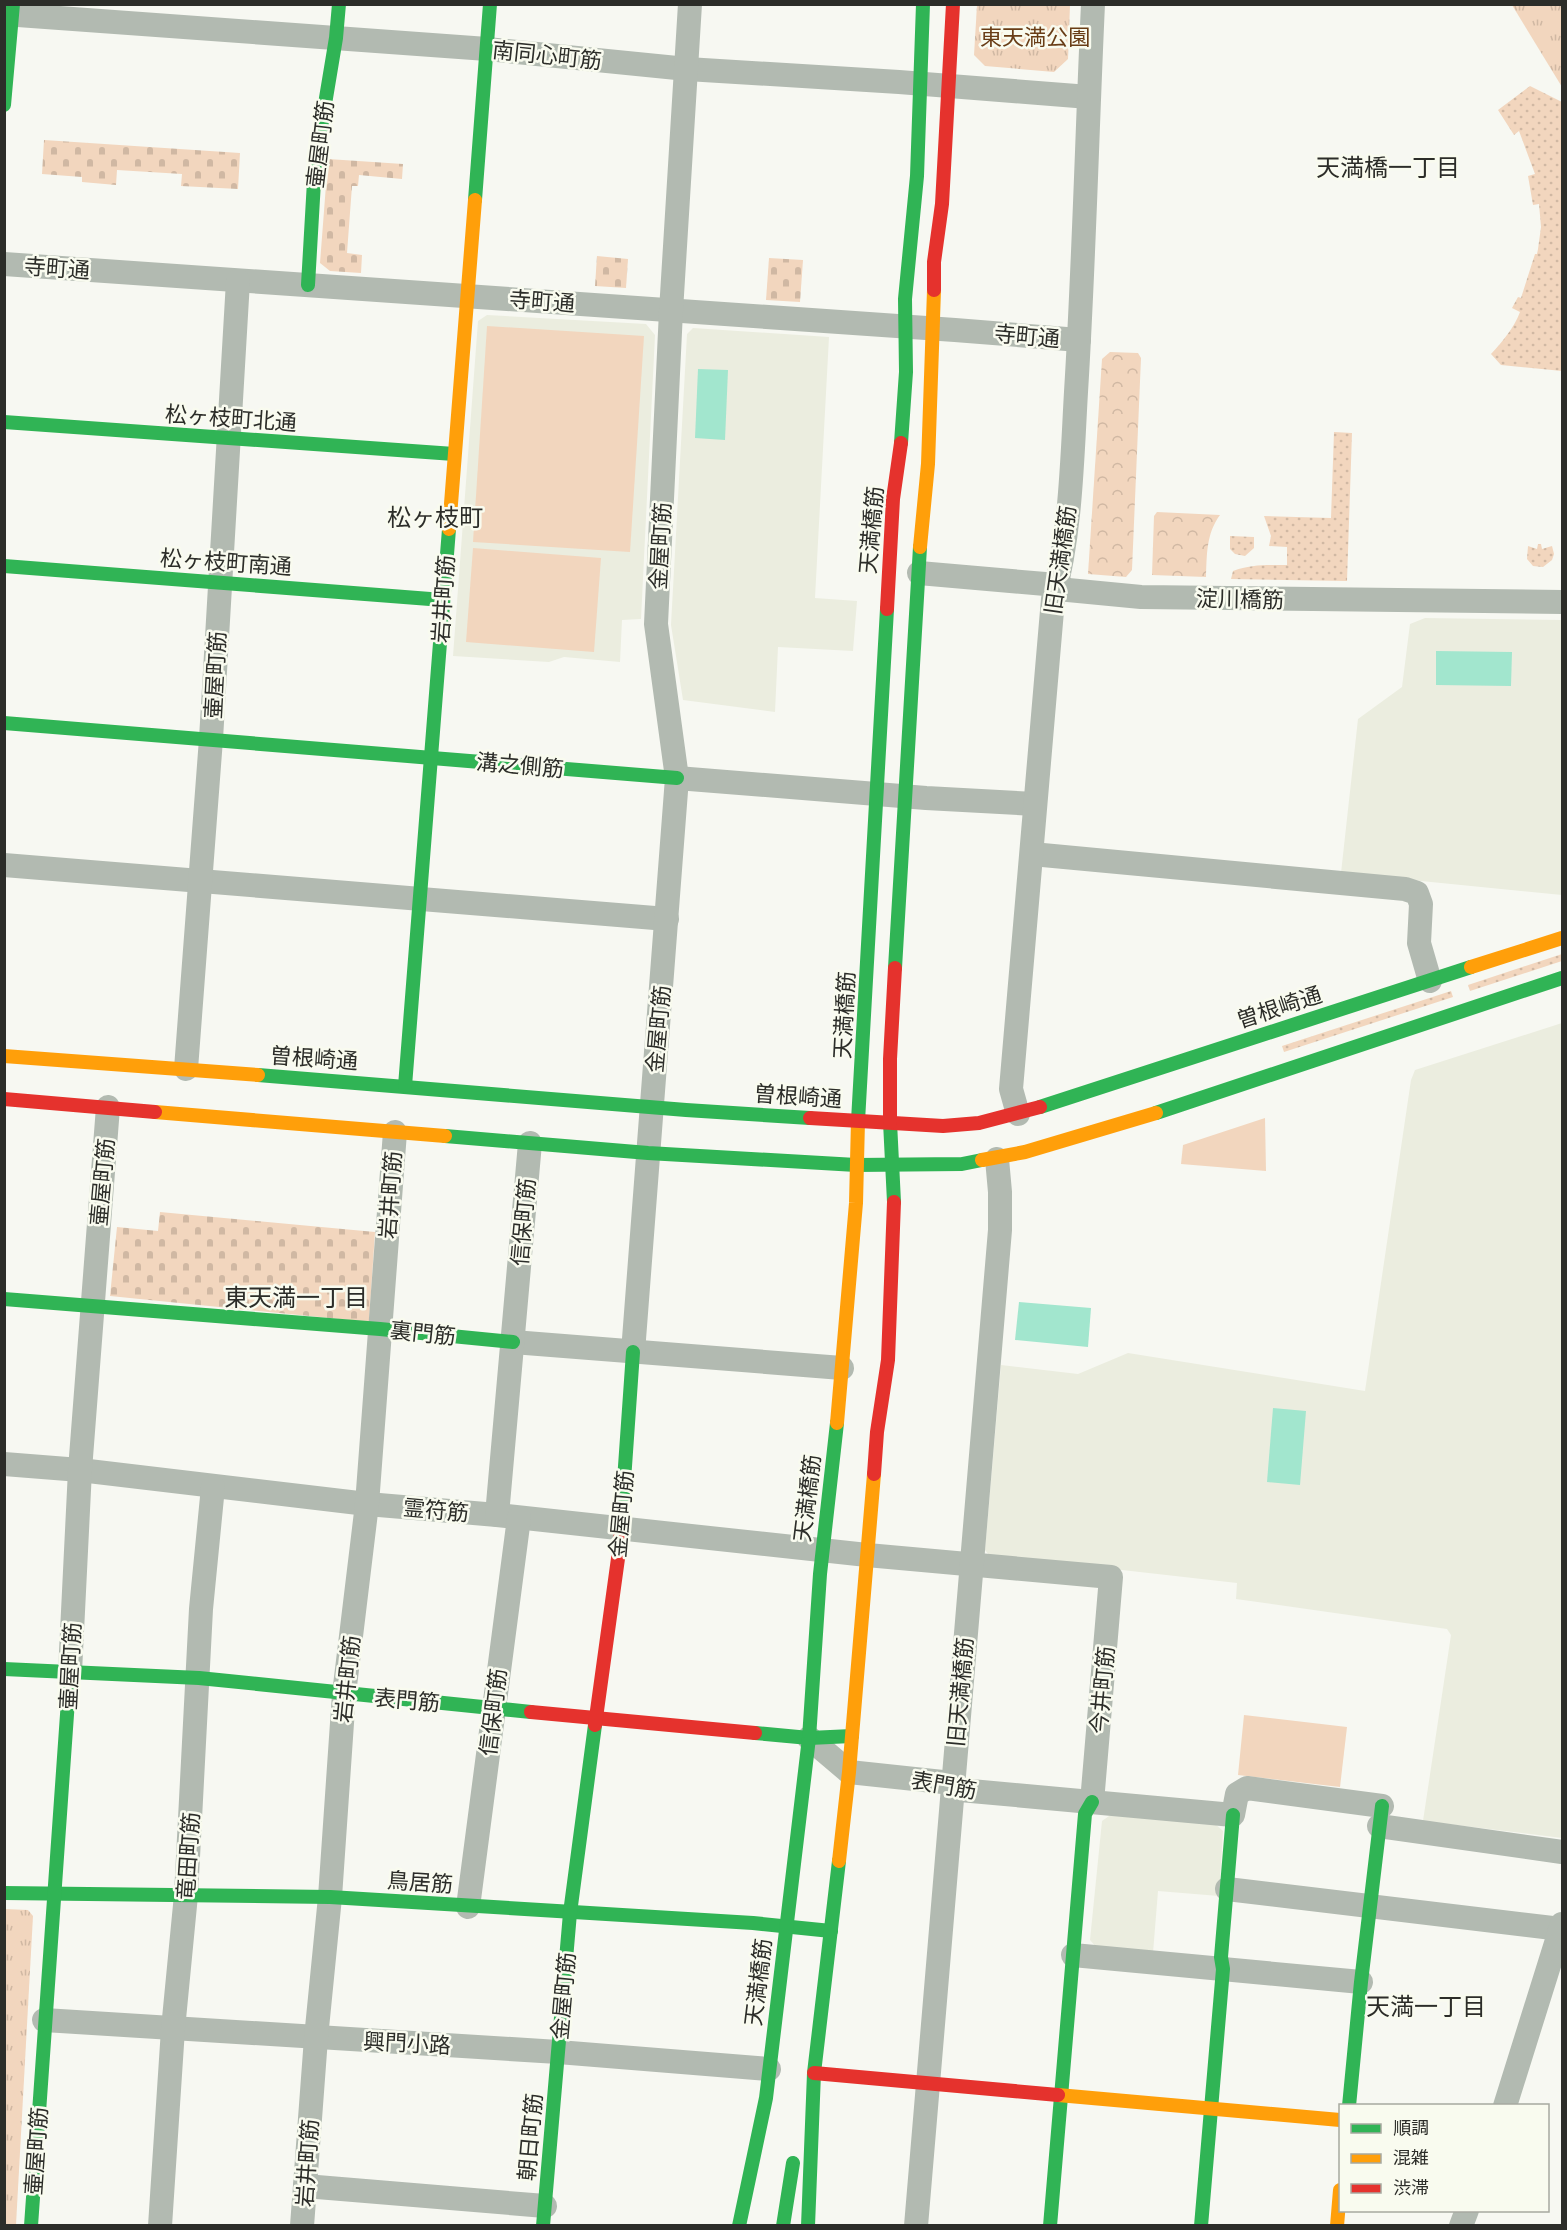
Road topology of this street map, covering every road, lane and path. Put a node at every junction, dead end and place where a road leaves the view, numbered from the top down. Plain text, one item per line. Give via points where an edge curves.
1 (339, 4) edge
2 (490, 4) edge
3 (690, 4) edge
4 (923, 4) edge
5 (953, 4) edge
6 (1093, 4) edge
7 (10, 11) edge
8 (336, 38) junction
9 (487, 49) junction
10 (687, 69) junction
11 (920, 84) junction
12 (949, 86) junction
13 (1089, 97) junction
14 (4, 105) edge
15 (4, 264) edge
16 (238, 280) junction
17 (308, 285) junction
18 (469, 296) junction
19 (672, 311) junction
20 (905, 326) junction
21 (932, 328) junction
22 (1079, 340) junction
23 (4, 422) edge
24 (229, 439) junction
25 (454, 454) junction
26 (4, 566) edge
27 (919, 573) junction
28 (220, 583) junction
29 (1057, 585) junction
30 (443, 600) junction
31 (1563, 602) edge
32 (4, 723) edge
33 (211, 739) junction
34 (432, 758) junction
35 (677, 778) junction
36 (877, 794) junction
37 (905, 796) junction
38 (1035, 804) junction
39 (1032, 854) junction
40 (4, 866) edge
41 (201, 881) junction
42 (420, 899) junction
43 (667, 919) junction
44 (1563, 938) edge
45 (1563, 978) edge
46 (1430, 981) junction
47 (4, 1056) edge
48 (186, 1069) junction
49 (405, 1086) junction
50 (4, 1099) edge
51 (108, 1107) junction
52 (651, 1107) junction
53 (1018, 1114) junction
54 (858, 1121) junction
55 (890, 1122) junction
56 (395, 1132) junction
57 (530, 1143) junction
58 (648, 1153) junction
59 (998, 1159) junction
60 (893, 1164) junction
61 (856, 1165) junction
62 (4, 1299) edge
63 (92, 1306) junction
64 (380, 1329) junction
65 (513, 1342) junction
66 (633, 1352) junction
67 (842, 1368) junction
68 (4, 1464) edge
69 (80, 1470) junction
70 (213, 1487) junction
71 (367, 1504) junction
72 (508, 1517) junction
73 (610, 1528) junction
74 (822, 1550) junction
75 (867, 1556) junction
76 (972, 1564) junction
77 (1112, 1577) joint
78 (4, 1669) edge
79 (70, 1672) junction
80 (199, 1678) junction
81 (344, 1694) junction
82 (494, 1708) junction
83 (597, 1718) junction
84 (852, 1736) junction
85 (809, 1738) junction
86 (849, 1772) junction
87 (952, 1783) junction
88 (1092, 1802) junction
89 (1233, 1815) junction
90 (1381, 1816) junction
91 (1563, 1852) edge
92 (1227, 1889) junction
93 (4, 1893) edge
94 (53, 1894) junction
95 (186, 1896) junction
96 (330, 1898) junction
97 (468, 1906) junction
98 (1371, 1907) junction
99 (570, 1913) junction
100 (786, 1926) junction
101 (1562, 1927) edge
102 (831, 1931) junction
103 (1073, 1955) junction
104 (1223, 1969) junction
105 (1360, 1982) junction
106 (45, 2020) junction
107 (174, 2029) junction
108 (316, 2038) junction
109 (558, 2052) junction
110 (769, 2069) junction
111 (814, 2073) junction
112 (928, 2085) junction
113 (1061, 2096) junction
114 (766, 2098) junction
115 (1349, 2104) edge
116 (1506, 2104) edge
117 (1211, 2109) junction
118 (1339, 2120) edge
119 (798, 2127) dead end
120 (795, 2148) dead end
121 (767, 2167) dead end
122 (305, 2186) junction
123 (1339, 2208) edge
124 (1467, 2212) edge
125 (544, 2216) edge
126 (31, 2226) edge
127 (160, 2226) edge
128 (302, 2226) edge
129 (739, 2226) edge
130 (783, 2226) edge
131 (808, 2226) edge
132 (916, 2226) edge
133 (1050, 2226) edge
134 (1201, 2226) edge
135 (1337, 2226) edge
136 (1461, 2226) edge

1 - 8 main road, 壷屋町筋
2 - 9 main road, 岩井町筋
3 - 10 street, 金屋町筋
4 - 11 main road, 天満橋筋
5 - 12 main road
6 - 13 street, 旧天満橋筋
7 - 8 street, 南同心町筋
7 - 14 main road
8 - 9 street, 南同心町筋
8 - 17 main road, 壷屋町筋 via 315,164
9 - 10 street, 南同心町筋
9 - 18 main road, 岩井町筋
10 - 11 street, 南同心町筋
10 - 19 street, 金屋町筋
11 - 12 street, 南同心町筋
11 - 20 main road, 天満橋筋
12 - 13 street, 南同心町筋
12 - 21 main road
13 - 22 street, 旧天満橋筋
15 - 16 street, 寺町通
16 - 17 street, 寺町通
16 - 24 street, 壷屋町筋
17 - 18 street, 寺町通
18 - 19 street, 寺町通
18 - 25 main road, 岩井町筋
19 - 20 street, 寺町通
19 - 35 street, 金屋町筋 via 656,624
20 - 21 street, 寺町通
20 - 36 main road, 天満橋筋 via 900,461 893,499
21 - 22 street, 寺町通
21 - 27 main road via 928,464
22 - 29 street, 旧天満橋筋 via 1070,495
23 - 24 main road, 松ヶ枝町北通
24 - 25 main road, 松ヶ枝町北通
24 - 28 street, 壷屋町筋
25 - 30 main road, 岩井町筋
26 - 28 main road, 松ヶ枝町南通
27 - 29 street, 淀川橋筋
27 - 37 main road
28 - 30 main road, 松ヶ枝町南通
28 - 33 street, 壷屋町筋
29 - 31 street, 淀川橋筋 via 1068,590 1141,597
29 - 38 street, 旧天満橋筋
30 - 34 main road, 岩井町筋
32 - 33 main road, 溝之側筋
33 - 34 main road, 溝之側筋
33 - 41 street, 壷屋町筋
34 - 35 main road, 溝之側筋
34 - 42 main road, 岩井町筋
35 - 36 street, 溝之側筋
35 - 43 street, 金屋町筋
36 - 37 street, 溝之側筋
36 - 54 main road, 天満橋筋
37 - 38 street, 溝之側筋
37 - 55 main road
38 - 39 street, 旧天満橋筋
39 - 46 street via 1406,889 1417,893 1421,904 1419,943
39 - 53 street, 旧天満橋筋 via 1011,1089
40 - 41 street
41 - 42 street
41 - 48 street, 壷屋町筋
42 - 43 street
42 - 49 main road, 岩井町筋
43 - 52 street, 金屋町筋
44 - 46 main road, 曽根崎通
45 - 59 main road via 1137,1119
46 - 53 main road, 曽根崎通
47 - 48 main road, 曽根崎通
48 - 49 main road, 曽根崎通
49 - 52 main road, 曽根崎通
50 - 51 main road
51 - 56 main road
51 - 63 street, 壷屋町筋
52 - 54 main road, 曽根崎通
52 - 58 street, 金屋町筋
53 - 55 main road, 曽根崎通 via 943,1126
54 - 55 main road, 曽根崎通
54 - 61 main road, 天満橋筋
55 - 60 main road
56 - 57 main road
56 - 64 street, 岩井町筋
57 - 58 main road
57 - 65 street, 信保町筋
58 - 61 main road
58 - 66 street, 金屋町筋
59 - 60 main road via 962,1164
59 - 76 street, 旧天満橋筋 via 1000,1230
60 - 61 main road
60 - 75 main road via 895,1214 888,1360 877,1432
61 - 67 main road, 天満橋筋
62 - 63 main road, 裏門筋
63 - 64 main road, 裏門筋
63 - 69 street, 壷屋町筋
64 - 65 main road, 裏門筋
64 - 71 street, 岩井町筋
65 - 66 street, 裏門筋
65 - 72 street, 信保町筋
66 - 67 street, 裏門筋
66 - 73 main road, 金屋町筋
67 - 74 main road, 天満橋筋
68 - 69 street, 霊符筋
69 - 70 street, 霊符筋
69 - 79 street, 壷屋町筋
70 - 71 street, 霊符筋
70 - 80 street, 竜田町筋 via 201,1609
71 - 72 street, 霊符筋
71 - 81 street, 岩井町筋
72 - 73 street, 霊符筋
72 - 82 street, 信保町筋
73 - 74 street, 霊符筋
73 - 83 main road, 金屋町筋
74 - 75 street, 霊符筋
74 - 85 main road, 天満橋筋
75 - 76 street, 霊符筋
75 - 84 main road
76 - 77 street, 霊符筋
76 - 87 street, 旧天満橋筋
77 - 88 street, 今井町筋
78 - 79 main road, 表門筋
79 - 80 main road, 表門筋
79 - 94 main road, 壷屋町筋
80 - 81 main road, 表門筋
80 - 95 street, 竜田町筋
81 - 82 main road, 表門筋
81 - 96 street, 岩井町筋
82 - 83 main road, 表門筋
82 - 97 street, 信保町筋
83 - 85 main road, 表門筋
83 - 99 main road, 金屋町筋
84 - 85 main road, 表門筋
84 - 86 main road
85 - 86 street
85 - 100 main road, 天満橋筋
86 - 87 street, 表門筋
86 - 102 main road
87 - 88 street, 表門筋 via 960,1790
87 - 112 street, 旧天満橋筋
88 - 89 street, 表門筋
88 - 103 main road via 1085,1814
89 - 90 street via 1238,1794 1247,1788
89 - 92 main road
90 - 91 street
90 - 98 main road
92 - 98 street
92 - 104 main road
93 - 94 main road, 鳥居筋
94 - 95 main road, 鳥居筋
94 - 106 main road, 壷屋町筋
95 - 96 main road, 鳥居筋
95 - 107 street, 竜田町筋
96 - 97 main road, 鳥居筋
96 - 108 street, 岩井町筋
97 - 99 main road, 鳥居筋
98 - 101 street
98 - 105 main road
99 - 100 main road, 鳥居筋
99 - 109 main road, 金屋町筋
100 - 102 main road, 鳥居筋
100 - 110 main road, 天満橋筋
101 - 116 street
102 - 111 main road
103 - 104 street
103 - 113 main road
104 - 105 street
104 - 117 main road
105 - 115 main road
106 - 107 street, 興門小路
106 - 126 main road, 壷屋町筋
107 - 108 street, 興門小路
107 - 127 street, 竜田町筋
108 - 109 street, 興門小路
108 - 122 street, 岩井町筋
109 - 110 street, 興門小路
109 - 125 main road, 朝日町筋
110 - 114 main road, 天満橋筋
111 - 112 main road
111 - 119 main road
111 - 131 main road
112 - 113 main road
112 - 132 street, 旧天満橋筋
113 - 117 main road
113 - 133 main road
114 - 121 main road, 天満橋筋
114 - 129 main road, 天満橋筋
117 - 118 main road
117 - 134 main road
120 - 130 main road
122 - 125 street
122 - 128 street, 岩井町筋
123 - 135 main road
124 - 136 street

